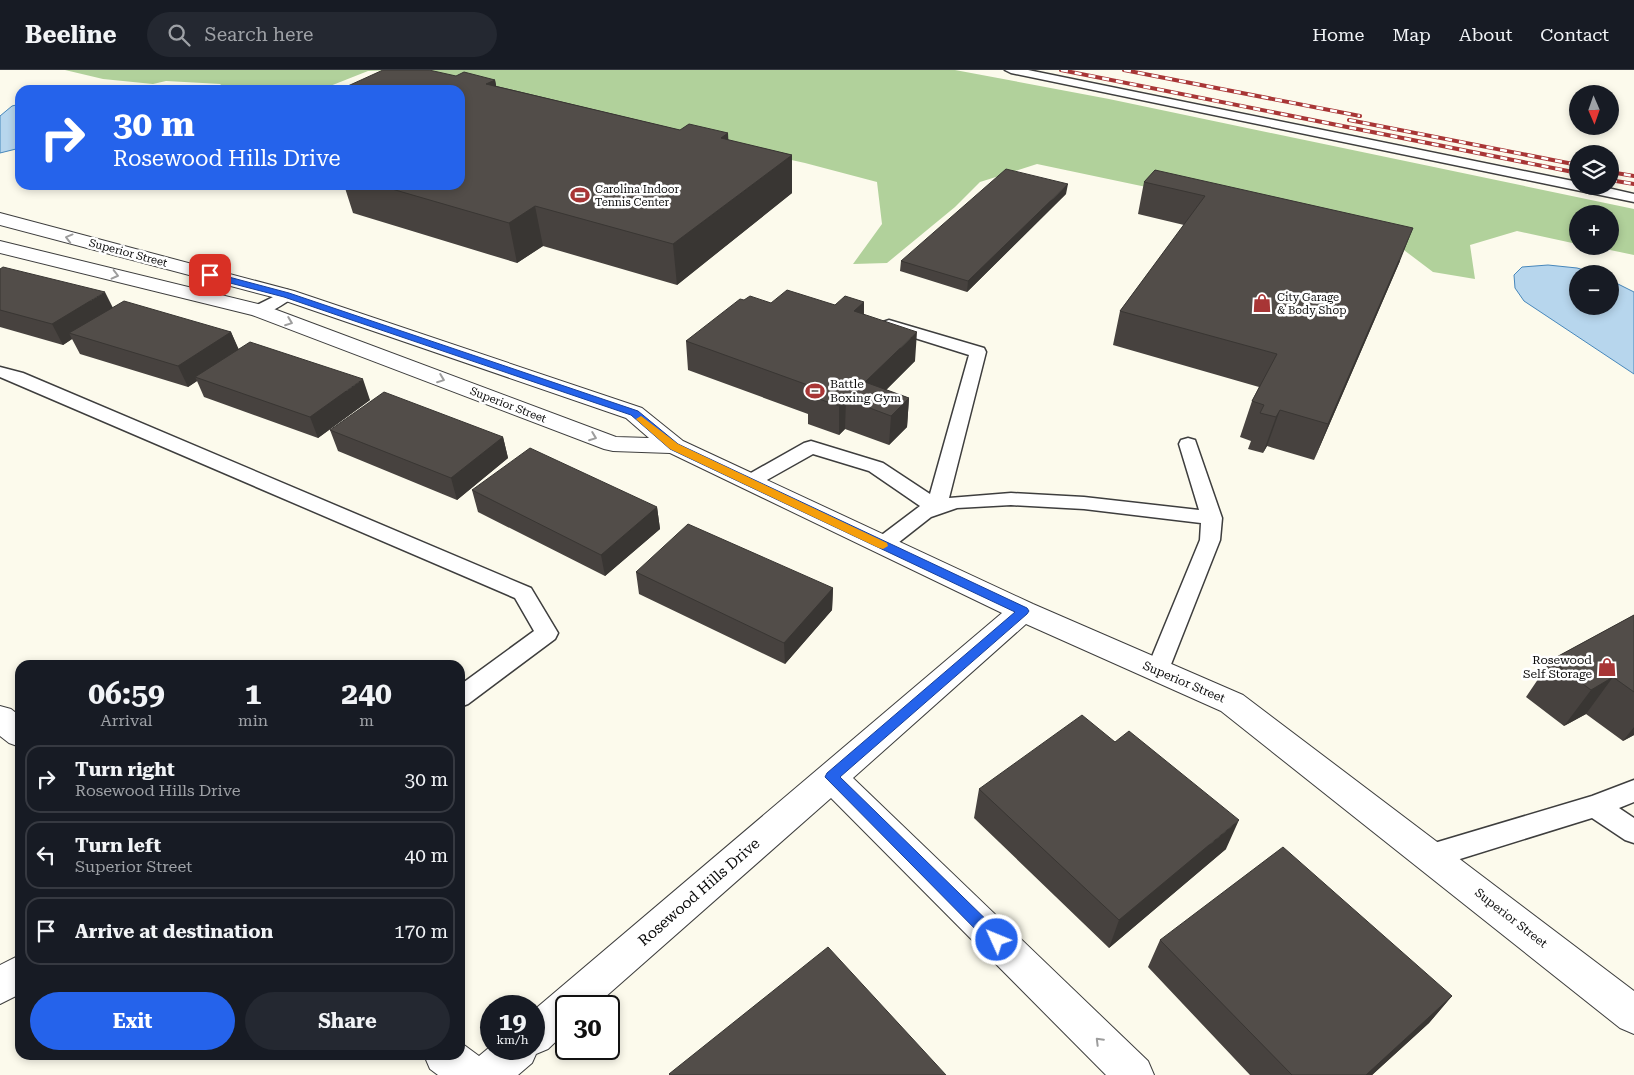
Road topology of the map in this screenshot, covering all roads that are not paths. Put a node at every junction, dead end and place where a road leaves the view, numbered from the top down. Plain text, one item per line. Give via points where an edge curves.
1 (1011, 70) edge
2 (1569, 184) edge
3 (1619, 195) edge
4 (1634, 198) edge
5 (0, 219) edge
6 (0, 247) edge
7 (286, 295) junction
8 (259, 310) junction
9 (885, 323) edge
10 (0, 372) edge
11 (1188, 444) dead end
12 (674, 446) junction
13 (748, 482) junction
14 (936, 508) junction
15 (1212, 518) junction
16 (882, 545) junction
17 (1023, 611) junction
18 (1158, 671) junction
19 (465, 694) edge
20 (0, 718) edge
21 (15, 730) edge
22 (831, 777) junction
23 (1634, 791) edge
24 (1594, 806) junction
25 (1634, 832) edge
26 (1431, 856) junction
27 (15, 976) edge
28 (0, 986) edge
29 (581, 995) edge
30 (1634, 1015) edge
31 (555, 1017) edge
32 (545, 1026) edge
33 (451, 1060) edge
34 (505, 1060) edge
35 (471, 1075) edge
36 (488, 1075) edge
37 (1134, 1075) edge

1 - 2 lane
3 - 4 lane
7 -> 5 street, Superior Street
6 -> 8 street, Superior Street
7 - 8 lane
7 - 12 street, Superior Street via 634,413
8 -> 12 street, Superior Street via 613,444
9 - 14 lane via 978,352
10 - 19 lane via 523,593 547,632
11 - 15 lane
12 - 13 street, Superior Street
13 - 14 lane via 811,447 876,467
13 - 16 street, Superior Street
14 - 15 lane via 956,502 1011,499 1084,503
14 - 16 lane via 924,512
15 - 18 lane via 1210,540
16 - 17 street, Superior Street
17 - 18 street, Superior Street
17 - 22 street, Rosewood Hills Drive
18 - 26 street, Superior Street via 1232,703
20 - 21 street
22 - 29 street, Rosewood Hills Drive
37 -> 22 street
23 - 24 lane
24 - 25 lane
24 - 26 lane
26 - 30 street, Superior Street
27 - 28 street
31 - 32 street, Rosewood Hills Drive
33 - 35 street
34 - 36 street

